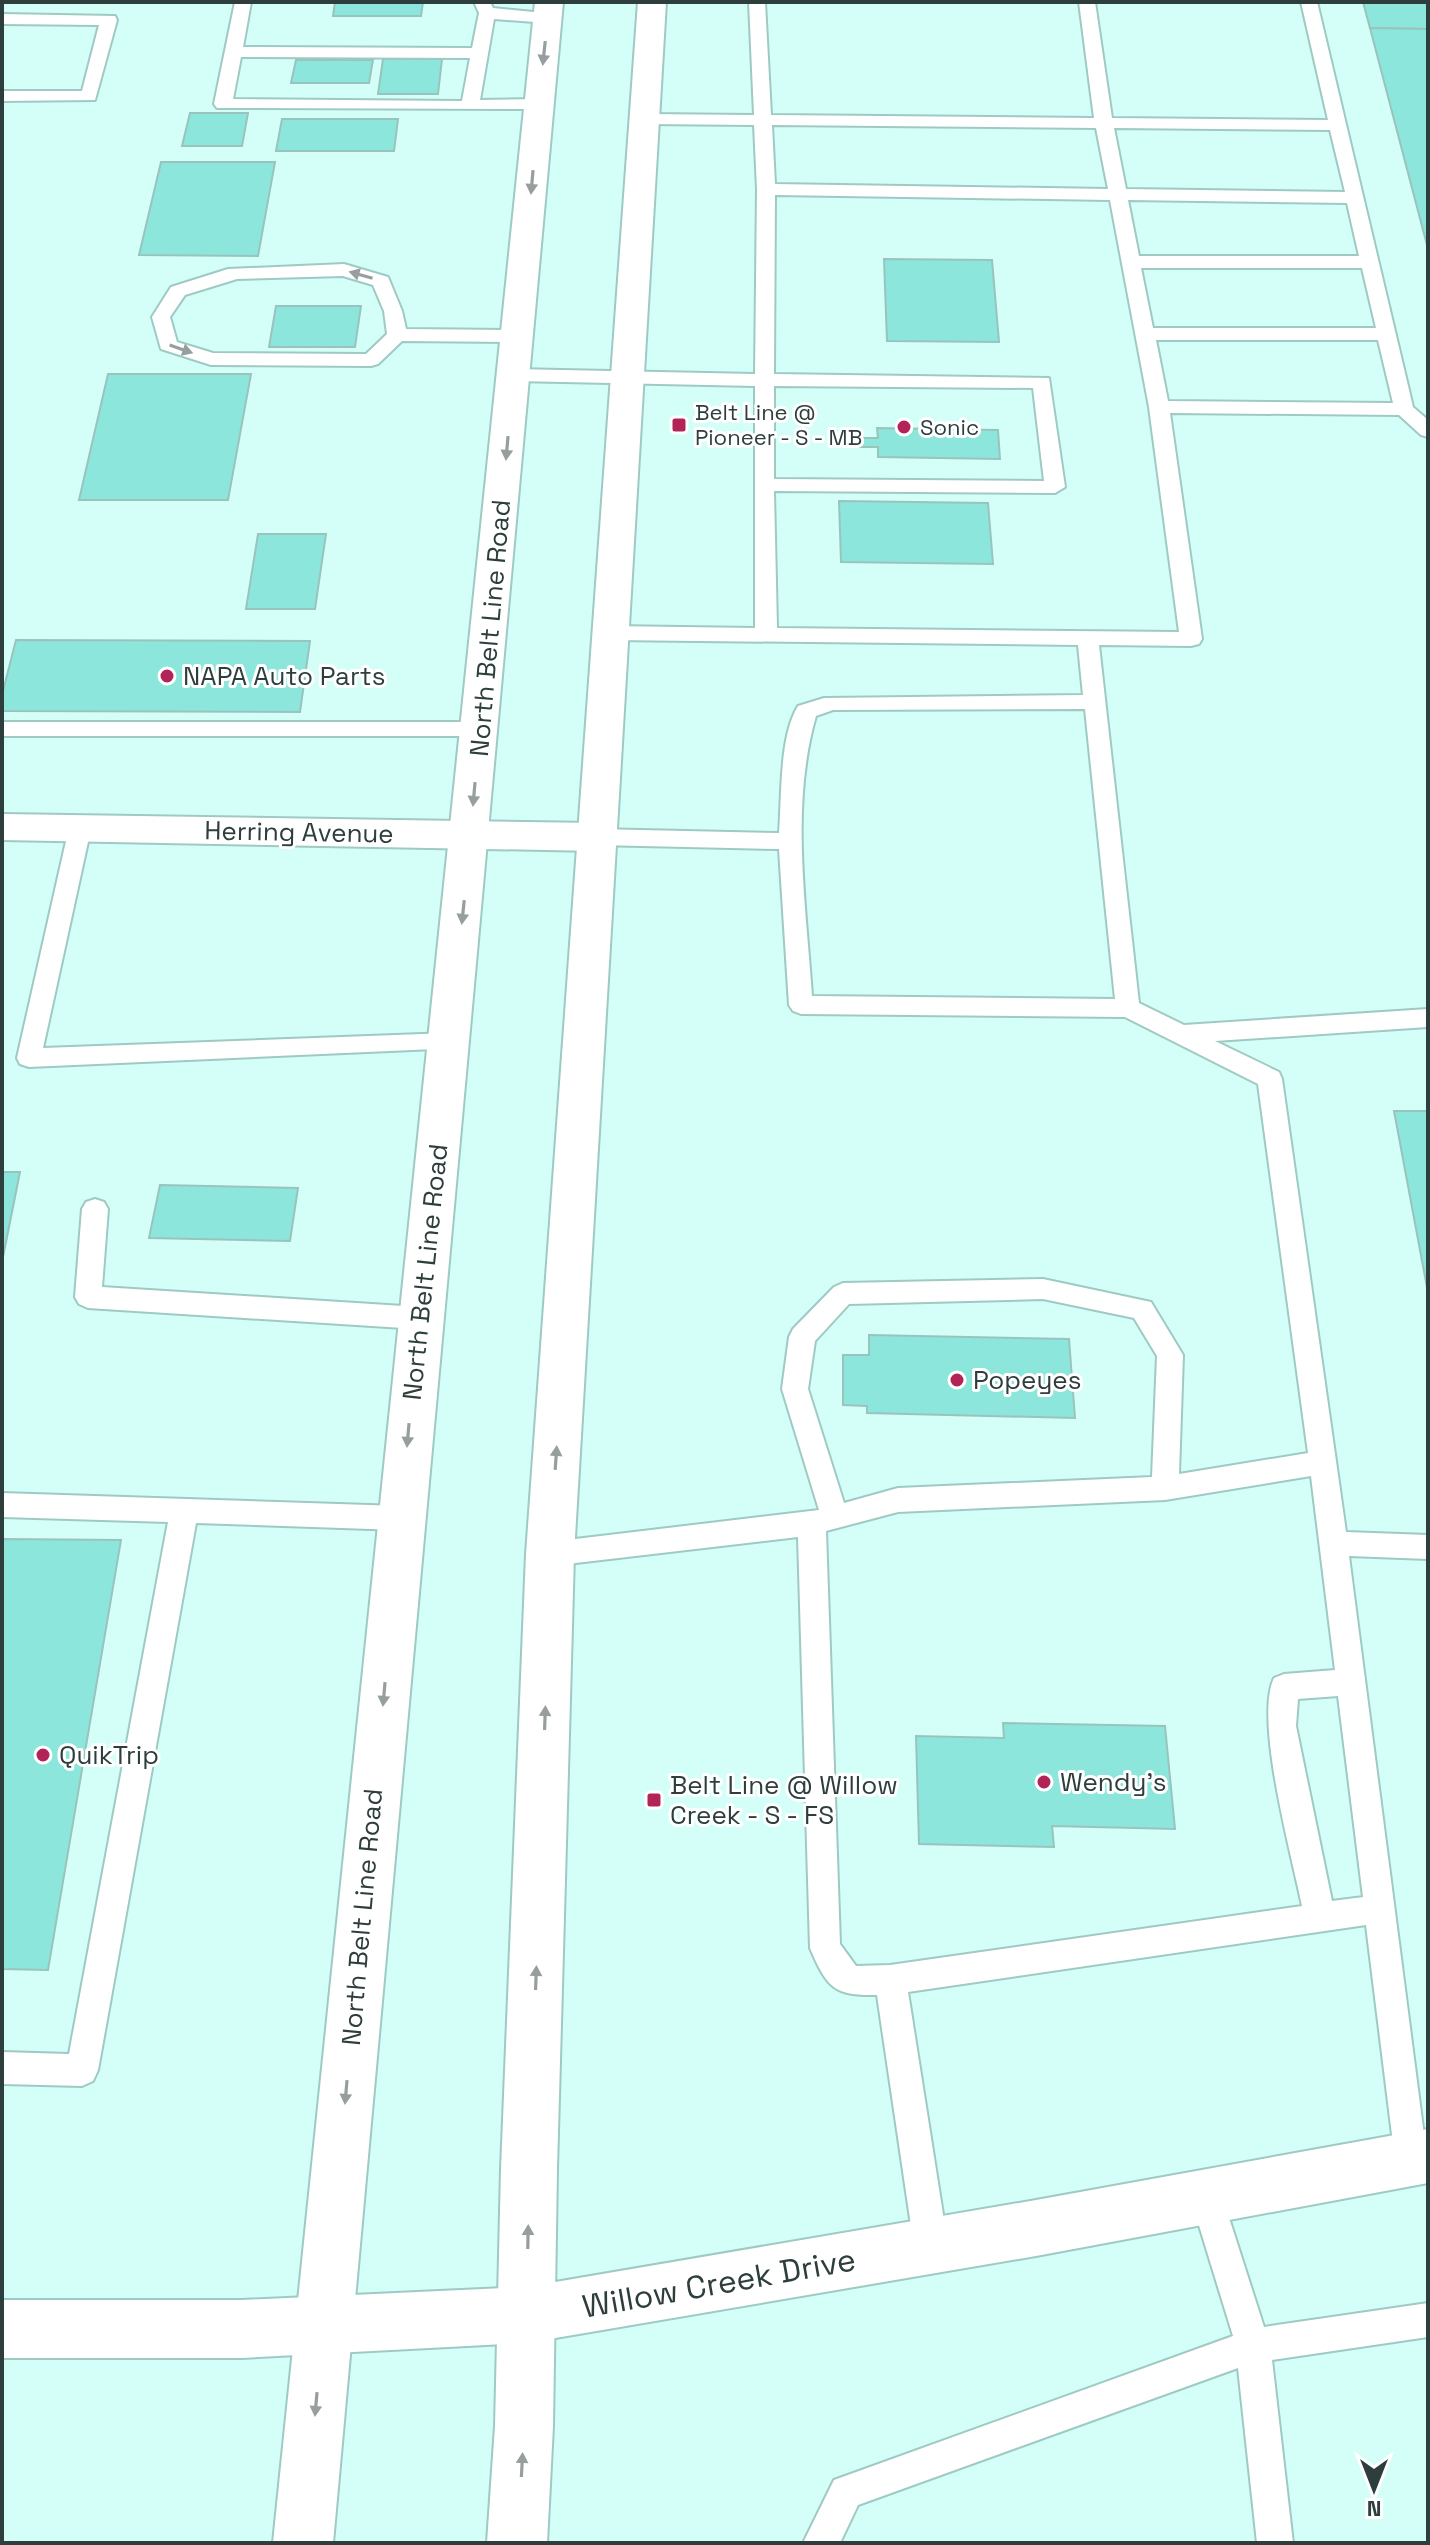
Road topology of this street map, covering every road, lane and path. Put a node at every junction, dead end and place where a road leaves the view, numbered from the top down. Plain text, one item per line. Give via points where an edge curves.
1 (243, 2) edge
2 (652, 2) edge
3 (757, 2) edge
4 (1087, 2) edge
5 (1309, 2) edge
6 (484, 8) edge
7 (549, 10) edge
8 (2, 19) edge
9 (233, 52) junction
10 (479, 53) junction
11 (2, 96) edge
12 (539, 104) junction
13 (470, 106) junction
14 (644, 119) junction
15 (762, 120) junction
16 (1104, 123) junction
17 (1338, 125) junction
18 (766, 189) junction
19 (1118, 195) junction
20 (1354, 198) junction
21 (1131, 262) junction
22 (1370, 262) junction
23 (1145, 334) junction
24 (1387, 334) junction
25 (397, 335) junction
26 (518, 336) junction
27 (514, 375) junction
28 (627, 378) junction
29 (765, 380) junction
30 (1159, 407) junction
31 (1404, 409) junction
32 (1428, 431) edge
33 (764, 485) junction
34 (610, 633) junction
35 (766, 635) junction
36 (1088, 638) junction
37 (1095, 702) junction
38 (2, 729) edge
39 (480, 729) junction
40 (2, 827) edge
41 (80, 828) junction
42 (470, 834) junction
43 (596, 837) junction
44 (790, 841) junction
45 (1128, 1008) junction
46 (1428, 1018) edge
47 (1181, 1034) junction
48 (449, 1042) junction
49 (95, 1209) dead end
50 (419, 1318) junction
51 (1323, 1462) junction
52 (1165, 1488) junction
53 (2, 1505) edge
54 (184, 1510) junction
55 (400, 1518) junction
56 (824, 1520) junction
57 (1332, 1543) junction
58 (1428, 1547) edge
59 (550, 1554) junction
60 (1350, 1682) junction
61 (1379, 1909) junction
62 (1320, 1918) junction
63 (890, 1980) junction
64 (2, 2068) edge
65 (1420, 2157) edge
66 (1206, 2196) junction
67 (931, 2246) junction
68 (526, 2315) junction
69 (1428, 2320) edge
70 (323, 2326) junction
71 (2, 2329) edge
72 (1253, 2346) junction
73 (303, 2543) edge
74 (517, 2543) edge
75 (821, 2543) edge
76 (1275, 2543) edge

1 - 9 lane
2 - 14 main road
3 - 15 lane
4 - 16 lane
5 - 17 lane
6 - 7 lane
6 - 10 lane
7 -> 12 main road, North Belt Line Road
8 - 11 lane via 109,20 89,96
9 - 10 lane
9 - 13 lane via 223,104
10 - 13 lane
12 - 13 lane
12 -> 26 main road, North Belt Line Road
14 - 15 lane
14 - 28 main road
15 - 16 lane
15 - 18 lane
16 - 17 lane
16 - 19 lane
17 - 20 lane
18 - 19 lane
18 - 29 lane
19 - 20 lane
19 - 21 lane
20 - 22 lane
21 - 22 lane
21 - 23 lane
22 - 24 lane
23 - 24 lane
23 - 30 lane
24 - 31 lane
25 -> 25 lane via 381,281 344,270 235,273 178,291 161,317 168,345 211,359 371,360
25 - 26 lane
26 - 27 main road, North Belt Line Road
27 - 28 lane
27 -> 39 main road, North Belt Line Road
28 - 29 lane
28 - 34 main road
29 - 33 lane
29 - 33 lane via 1042,382 1055,487
30 - 31 lane
30 - 36 lane via 1191,639
31 - 32 lane
33 - 35 lane
34 - 35 lane
34 - 43 main road
35 - 36 lane
36 - 37 lane
37 - 44 lane via 832,703 806,711 798,739
37 - 45 lane
38 - 39 lane
39 -> 42 main road, North Belt Line Road
40 - 41 main road, Herring Avenue
41 - 42 main road, Herring Avenue
41 - 48 lane via 29,1058
42 - 43 main road, Herring Avenue
42 -> 48 main road, North Belt Line Road
43 - 44 lane
59 -> 43 main road
44 - 45 lane via 801,1005
45 - 47 lane
46 - 47 lane
47 - 51 lane via 1270,1079
48 - 50 main road, North Belt Line Road
49 - 50 lane via 88,1297
50 -> 55 main road, North Belt Line Road
51 - 52 lane
51 - 57 lane
52 - 56 lane via 898,1500
52 - 56 lane via 1170,1355 1142,1309 1043,1289 843,1294 802,1337 795,1389
53 - 54 lane
54 - 55 lane
54 - 64 lane via 82,2070
55 -> 70 main road, North Belt Line Road
56 - 59 lane
56 - 63 lane via 825,1948 848,1981
57 - 58 lane
57 - 60 lane
68 -> 59 main road
60 - 61 lane
60 - 62 lane via 1284,1687 1281,1726
61 - 62 lane
61 - 65 lane
62 - 63 lane
63 - 67 lane
65 - 66 main road, Willow Creek Drive
66 - 67 main road, Willow Creek Drive
66 - 72 lane
67 - 68 main road, Willow Creek Drive
68 - 70 main road, Willow Creek Drive
74 -> 68 main road
69 - 72 lane
70 - 71 main road, Willow Creek Drive
70 -> 73 main road, North Belt Line Road
72 - 75 lane via 846,2492
72 - 76 lane

